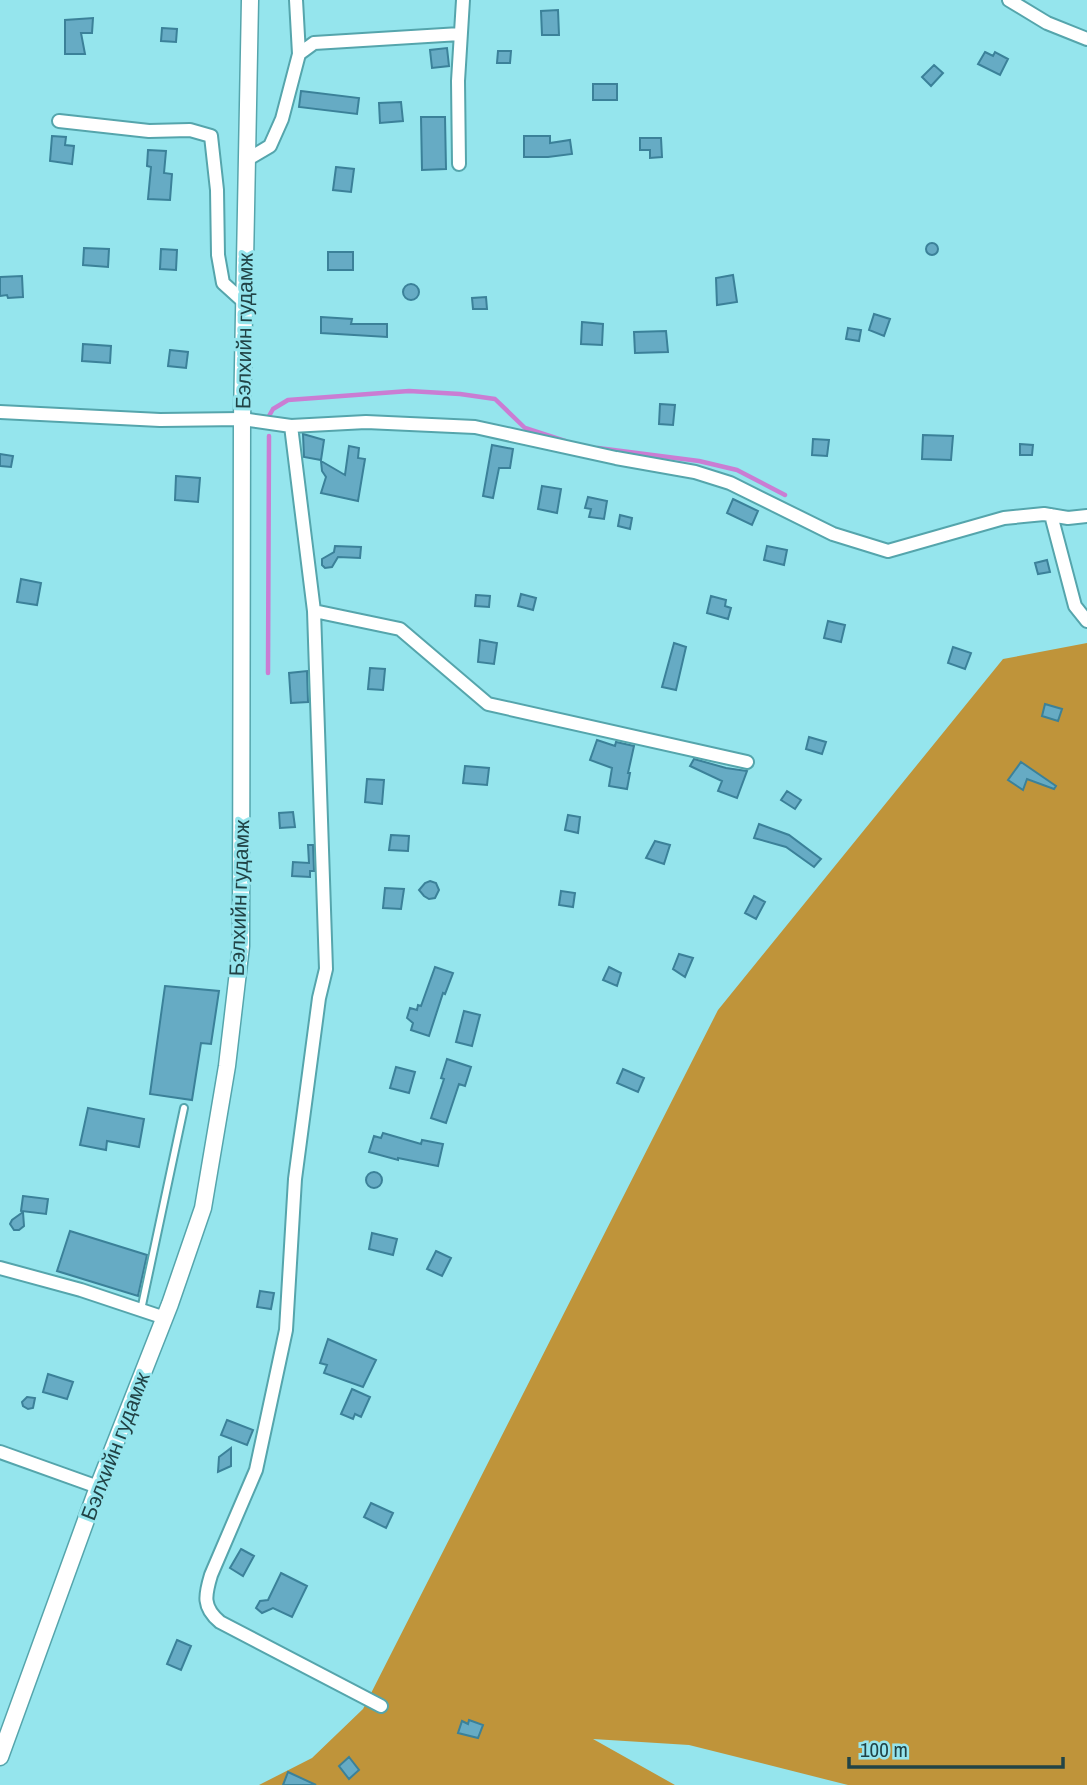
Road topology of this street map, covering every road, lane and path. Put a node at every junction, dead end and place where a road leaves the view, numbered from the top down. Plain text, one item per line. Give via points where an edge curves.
1 (250, 0) edge
2 (296, 0) edge
3 (463, 0) edge
4 (1009, 0) edge
5 (460, 34) junction
6 (1087, 38) edge
7 (299, 54) junction
8 (59, 121) dead end
9 (248, 159) junction
10 (459, 164) dead end
11 (244, 302) junction
12 (0, 412) edge
13 (242, 419) junction
14 (291, 426) junction
15 (1051, 515) junction
16 (1087, 516) edge
17 (314, 611) junction
18 (1087, 621) edge
19 (747, 762) dead end
20 (184, 1108) dead end
21 (0, 1268) edge
22 (141, 1310) junction
23 (165, 1318) junction
24 (0, 1452) edge
25 (98, 1487) junction
26 (381, 1706) dead end
27 (0, 1757) edge

1 - 9 main road, Бэлхийн гудамж
2 - 7 street
3 - 5 street
4 - 6 street via 1047,23
5 - 7 street via 314,43
5 - 10 street
7 - 9 street via 270,146
8 - 11 street via 149,131 190,130 211,136 223,283
9 - 11 main road, Бэлхийн гудамж
11 - 13 main road, Бэлхийн гудамж
12 - 13 street
13 - 14 street
13 - 23 main road, Бэлхийн гудамж via 241,946 203,1208
14 - 15 street via 366,422 475,427 695,472 730,483 833,534 888,551 1004,518
14 - 17 street
15 - 16 street
15 - 18 street via 1075,606
17 - 19 street via 400,629 488,704
17 - 26 street via 326,958 295,1179 286,1330 256,1470 206,1592 211,1614 220,1622
20 - 22 lane
21 - 22 street
22 - 23 street
23 - 25 main road, Бэлхийн гудамж
24 - 25 street
25 - 27 main road, Бэлхийн гудамж

